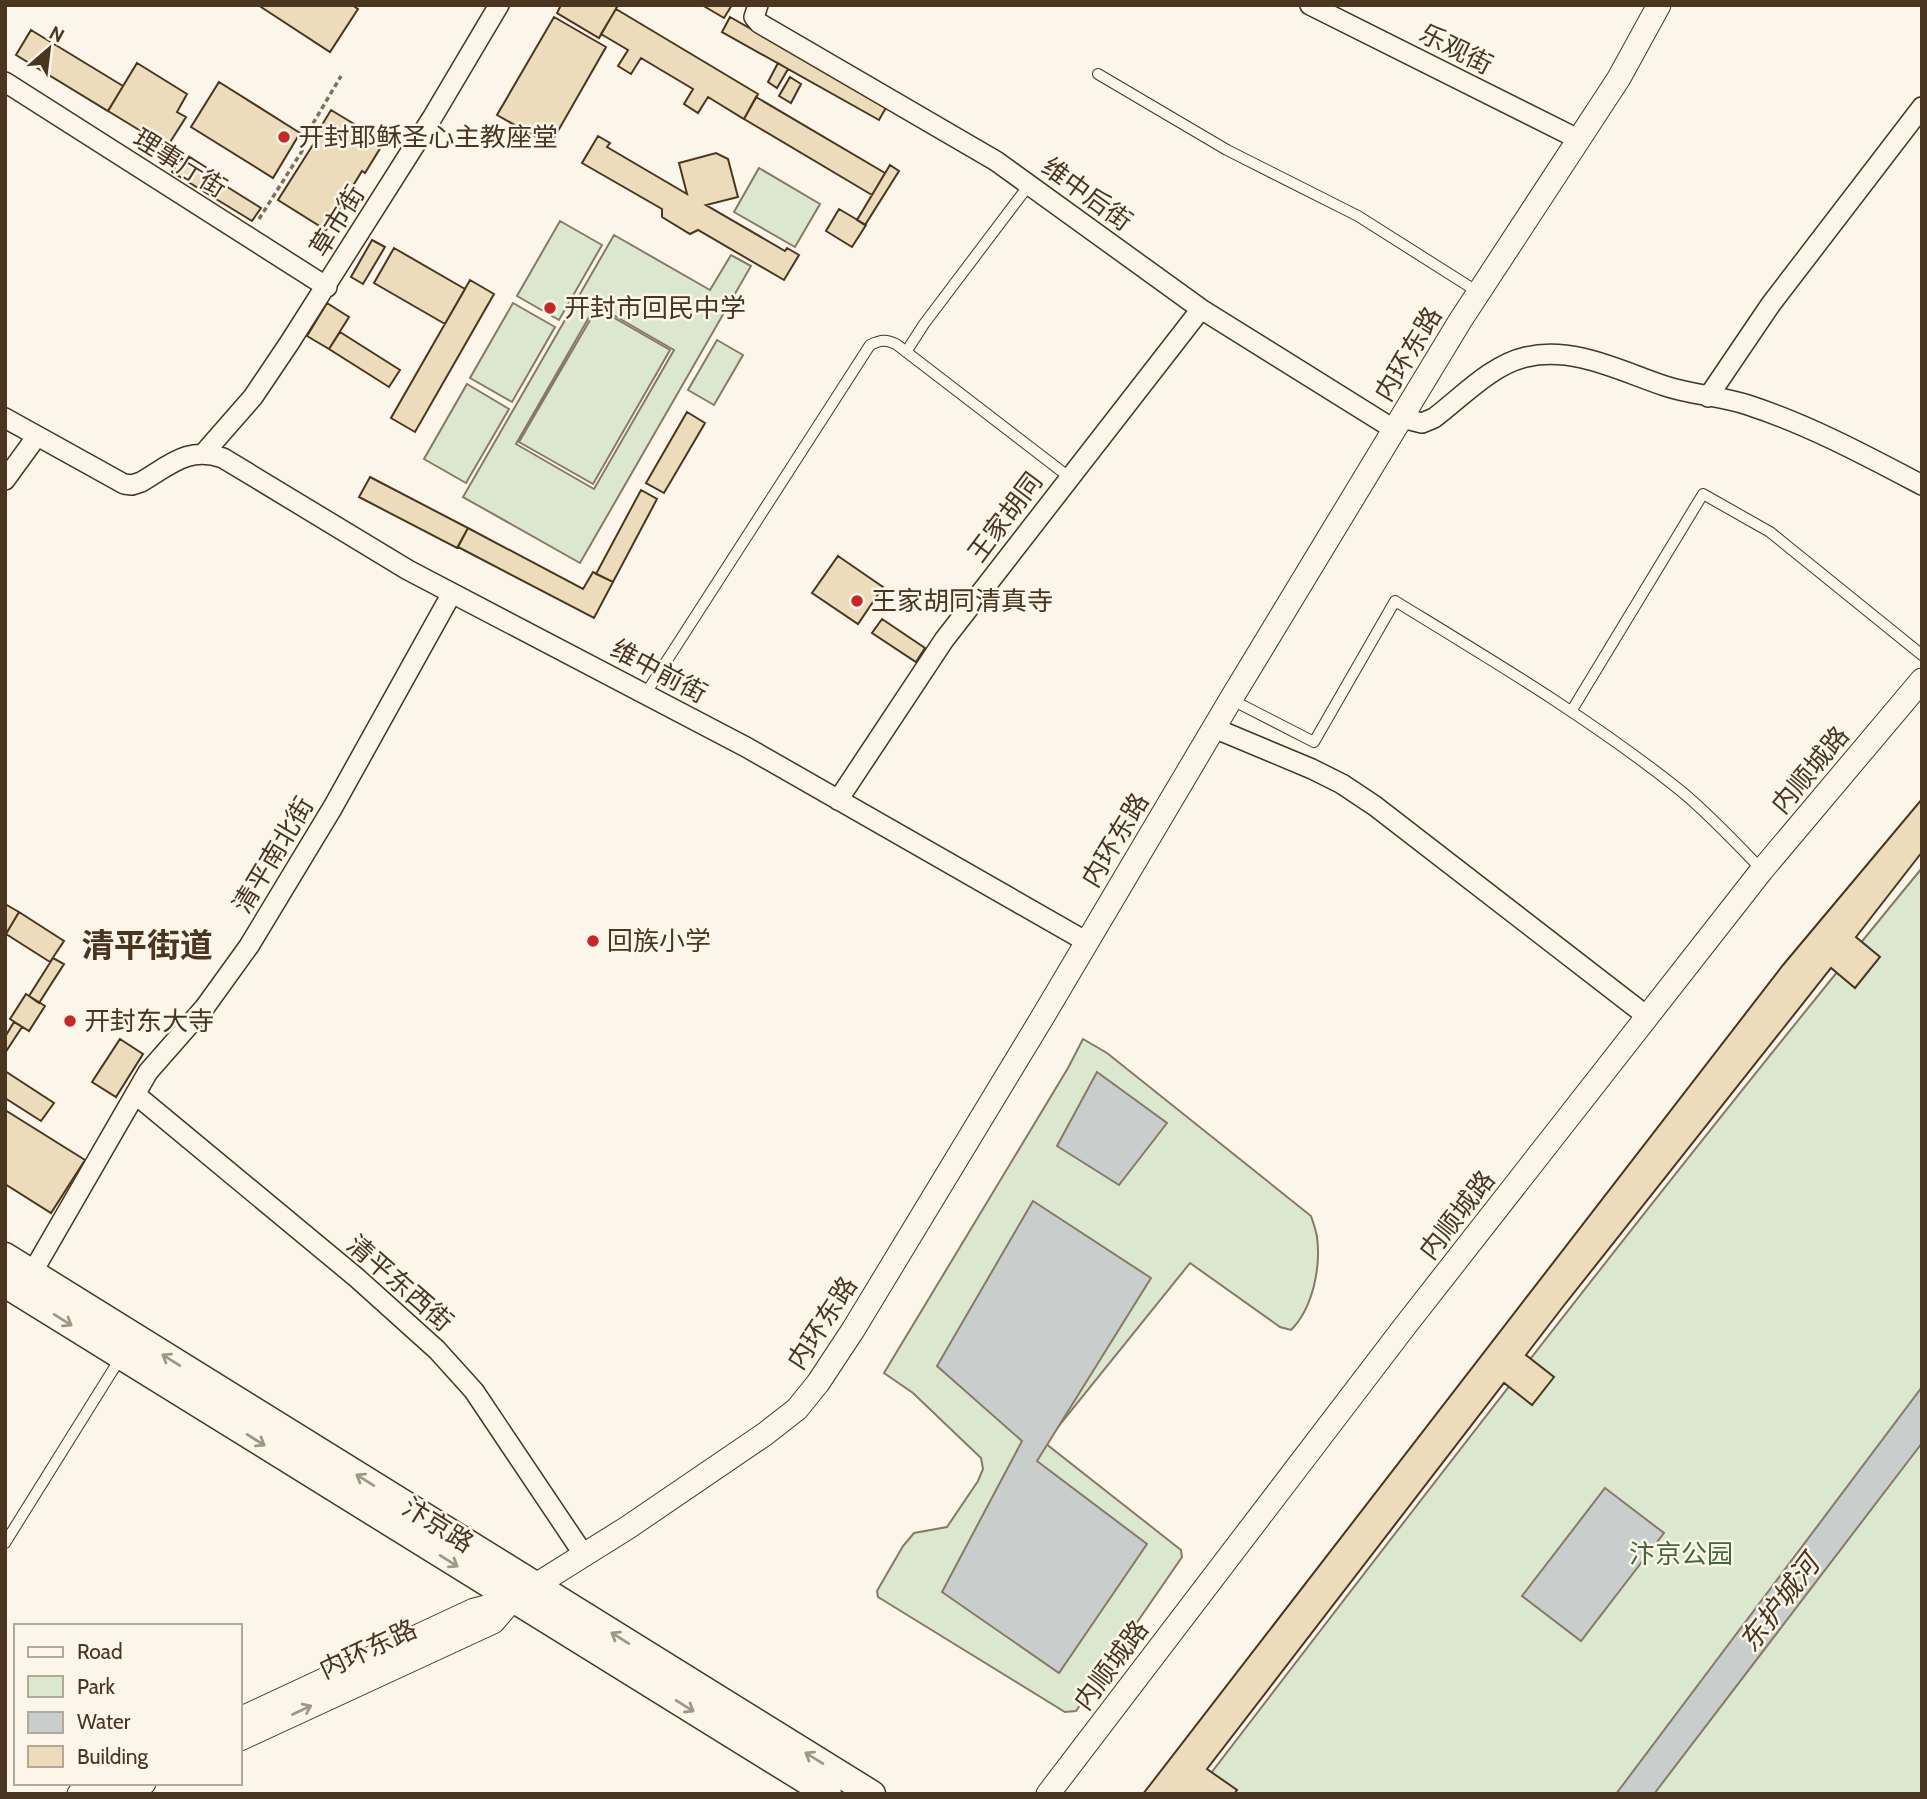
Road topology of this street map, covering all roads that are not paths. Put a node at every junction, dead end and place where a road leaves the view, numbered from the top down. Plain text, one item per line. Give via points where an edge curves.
1 (499, 5) edge
2 (758, 5) edge
3 (1310, 5) edge
4 (1659, 5) edge
5 (1098, 74) dead end
6 (5, 82) edge
7 (1922, 107) edge
8 (1578, 139) junction
9 (1029, 185) junction
10 (327, 287) junction
11 (1478, 293) junction
12 (1201, 309) junction
13 (906, 352) junction
14 (1708, 397) junction
15 (5, 418) edge
16 (1398, 424) junction
17 (37, 436) junction
18 (204, 453) junction
19 (1069, 477) junction
20 (5, 480) edge
21 (1922, 485) edge
22 (452, 593) junction
23 (1922, 655) edge
24 (1922, 680) edge
25 (646, 694) junction
26 (1231, 699) junction
27 (1572, 710) junction
28 (1214, 728) junction
29 (838, 800) junction
30 (1762, 870) junction
31 (1087, 942) junction
32 (1648, 1017) junction
33 (135, 1094) junction
34 (5, 1256) edge
35 (32, 1273) junction
36 (5, 1283) edge
37 (121, 1356) junction
38 (5, 1543) edge
39 (584, 1555) junction
40 (535, 1586) junction
41 (512, 1600) junction
42 (242, 1718) edge
43 (242, 1738) edge
44 (98, 1785) edge
45 (140, 1785) edge
46 (79, 1794) edge
47 (121, 1794) edge
48 (828, 1794) edge
49 (872, 1794) edge
50 (1048, 1794) edge

1 - 10 street, 草市街
2 - 9 street, 维中后街 via 754,17 759,23 996,161
3 - 8 street, 乐观街
4 - 8 street, 内环东路 via 1619,78
5 - 11 lane via 1227,150 1358,216
6 - 10 street, 理事厅街
7 - 14 street via 1771,304
8 - 11 street, 内环东路
9 - 12 street, 维中后街
9 - 13 lane
10 - 18 street, 草市街 via 253,397
11 - 16 street, 内环东路
12 - 16 street, 维中后街
12 - 19 street, 王家胡同
13 - 19 lane
13 - 25 lane via 889,340 870,345
14 - 16 street via 1598,361 1556,354 1527,356 1504,364 1434,418 1422,424
14 - 21 street via 1744,403 1795,421
15 - 17 street
16 - 26 street, 内环东路
17 - 18 street via 124,484 141,482 185,457
17 - 20 street
18 - 22 street, 维中前街 via 223,458
19 - 29 street, 王家胡同 via 944,640
22 - 25 street, 维中前街
22 - 33 street, 清平南北街 via 333,807 249,946
23 - 27 lane via 1770,532 1703,494
24 - 30 street, 内顺城路
25 - 29 street, 维中前街
26 - 27 lane via 1314,742 1395,601
26 - 28 street, 内环东路
27 - 30 lane via 1682,792
28 - 31 street, 内环东路
28 - 32 street via 1342,784
29 - 31 street, 维中前街
30 - 32 street, 内顺城路
31 - 39 street, 内环东路 via 811,1392 765,1434
32 - 50 street, 内顺城路
33 - 35 street, 清平南北街
33 - 39 street, 清平东西街 via 437,1350 474,1391
34 - 35 main road, 汴京路
40 -> 35 main road, 汴京路
36 -> 37 main road, 汴京路
37 - 38 lane
37 -> 41 main road, 汴京路
39 - 40 street, 内环东路
40 - 41 street, 内环东路
49 -> 40 main road, 汴京路
41 - 42 street, 内环东路 via 474,1610
43 -> 41 street, 内环东路 via 493,1622
41 -> 48 main road, 汴京路
44 - 46 street
45 - 47 street

